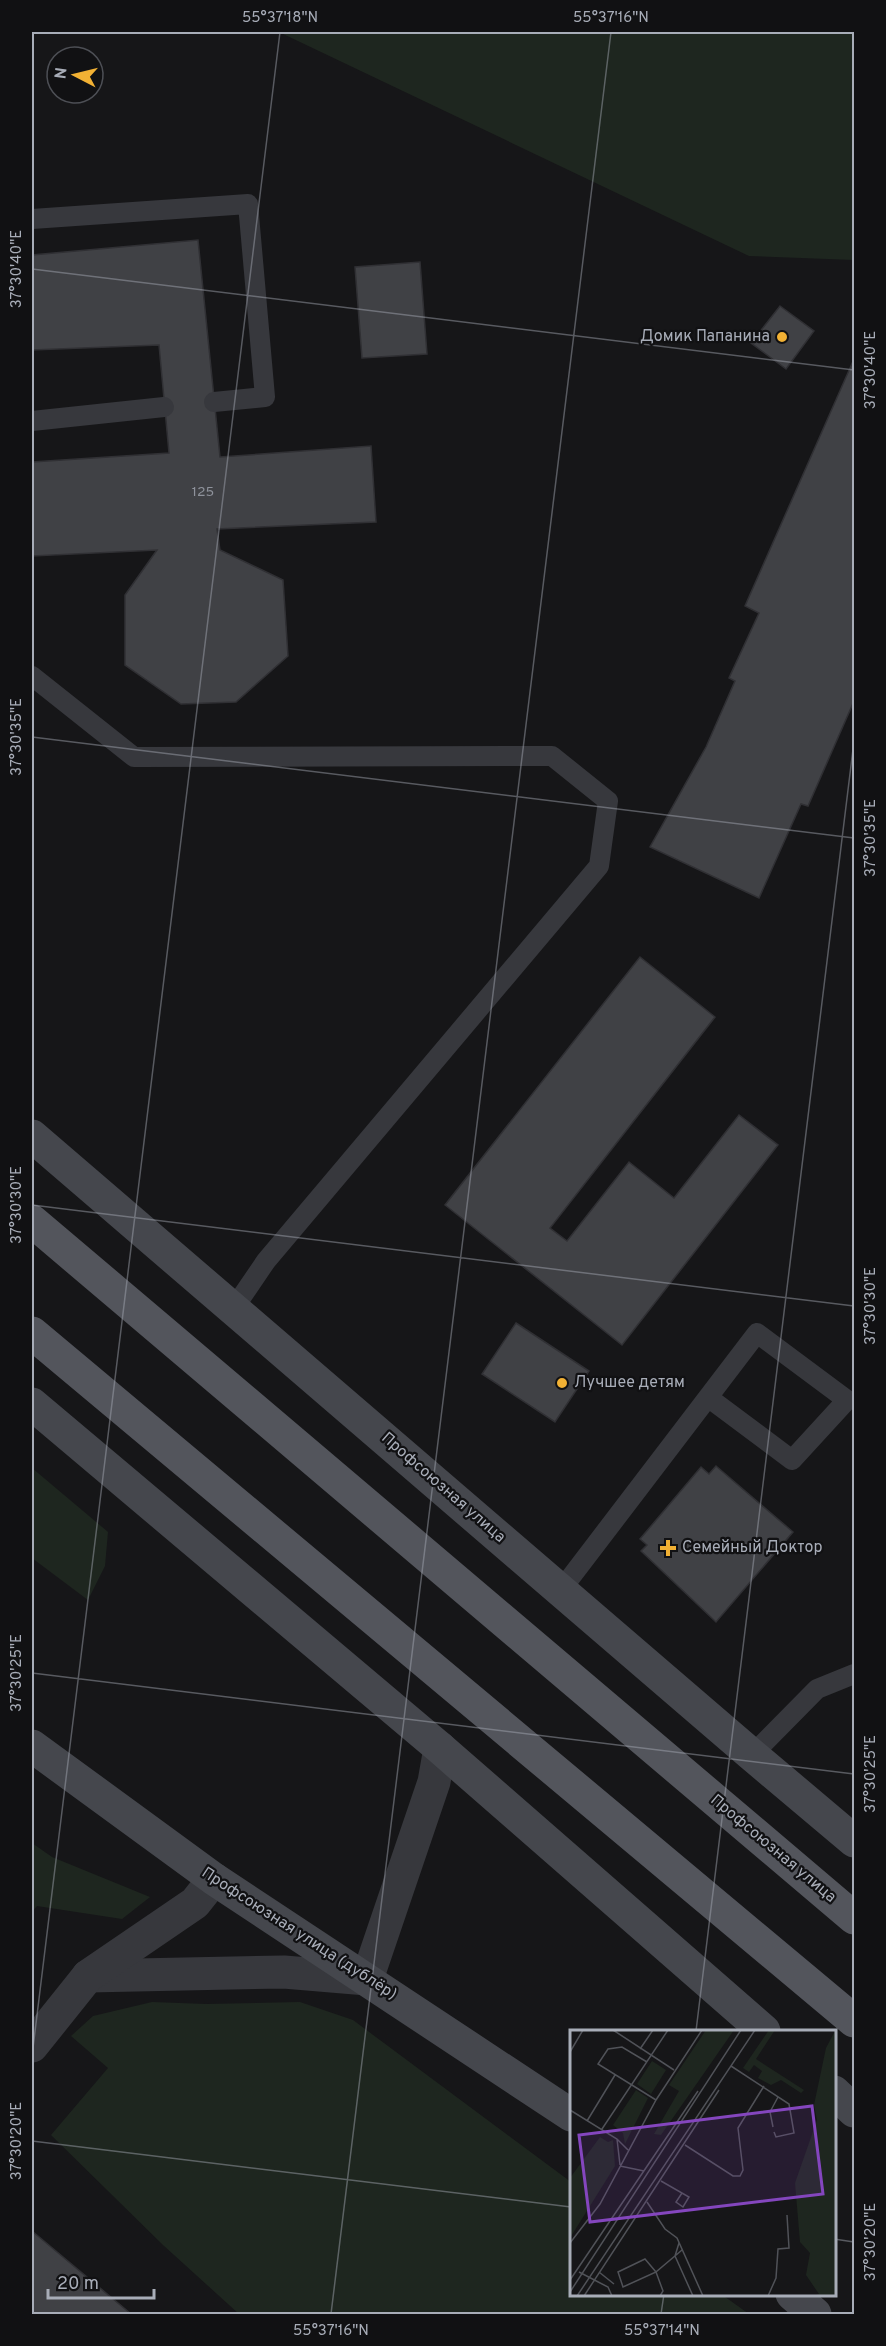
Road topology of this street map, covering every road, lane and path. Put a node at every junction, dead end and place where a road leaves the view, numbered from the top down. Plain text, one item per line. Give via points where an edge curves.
1 (32, 219) edge
2 (214, 402) dead end
3 (164, 407) dead end
4 (32, 421) edge
5 (32, 676) edge
6 (32, 1136) edge
7 (32, 1221) edge
8 (234, 1308) junction
9 (32, 1333) edge
10 (709, 1398) junction
11 (32, 1404) edge
12 (561, 1590) junction
13 (855, 1674) edge
14 (32, 1746) edge
15 (440, 1748) junction
16 (752, 1755) junction
17 (855, 1841) edge
18 (214, 1880) junction
19 (855, 1918) edge
20 (87, 1976) junction
21 (367, 1979) junction
22 (855, 2021) edge
23 (763, 2030) edge
24 (32, 2046) edge
25 (835, 2093) edge
26 (855, 2111) edge
27 (570, 2114) edge
28 (793, 2295) edge
29 (815, 2314) edge

1 - 2 lane via 248,204 265,397
3 - 4 lane
5 - 8 lane via 134,757 552,756 608,801 600,866 266,1261
6 - 8 main road, Профсоюзная улица
7 - 19 main road, Профсоюзная улица
8 - 12 main road, Профсоюзная улица
9 - 22 main road
10 - 10 lane via 757,1333 847,1400 792,1460
10 - 12 lane
11 - 15 main road
12 - 16 main road, Профсоюзная улица
13 - 16 lane via 816,1689
14 - 18 main road, Профсоюзная улица (дублёр)
15 - 21 street via 434,1782
15 - 23 main road
16 - 17 main road, Профсоюзная улица
18 - 20 street via 195,1903
18 - 21 main road, Профсоюзная улица (дублёр)
20 - 21 street via 284,1972
20 - 24 street
21 - 27 main road, Профсоюзная улица (дублёр)
25 - 26 main road
28 - 29 main road

